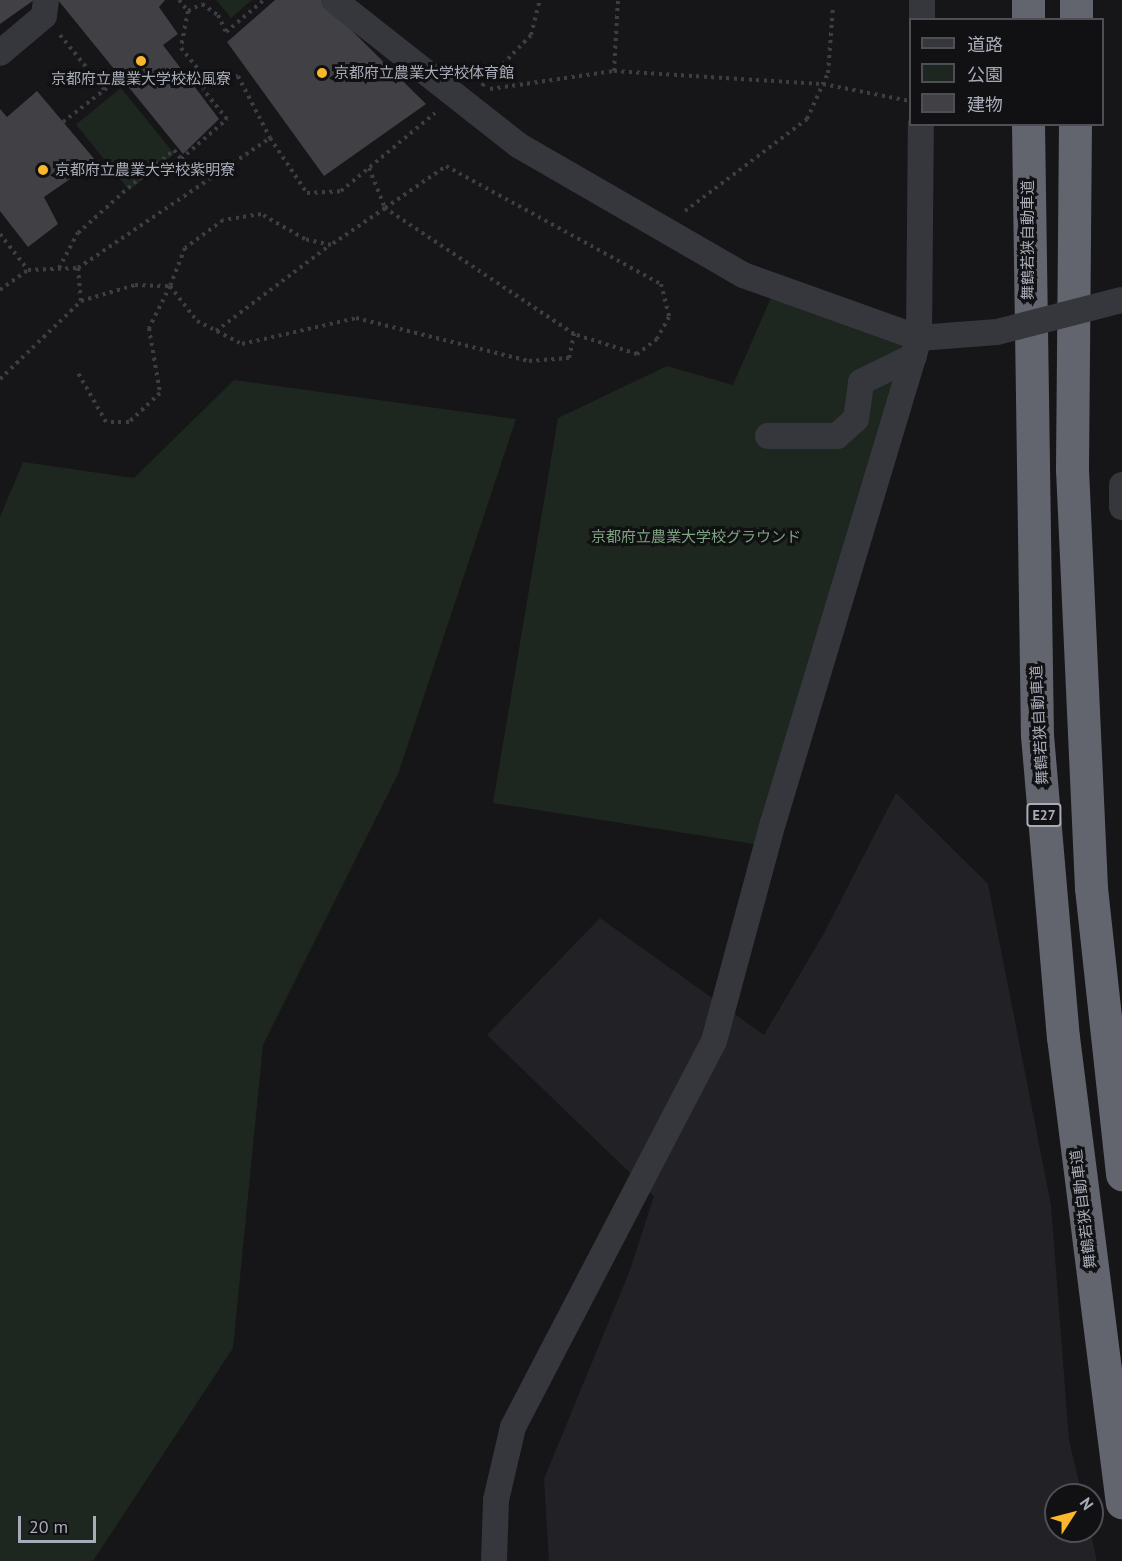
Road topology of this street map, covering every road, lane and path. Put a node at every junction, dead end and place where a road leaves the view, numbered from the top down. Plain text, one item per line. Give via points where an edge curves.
1 (179, 0) edge
2 (264, 0) edge
3 (334, 0) edge
4 (540, 0) edge
5 (618, 0) edge
6 (922, 0) edge
7 (1028, 0) edge
8 (1076, 0) edge
9 (833, 6) dead end
10 (45, 8) edge
11 (188, 11) junction
12 (922, 18) edge
13 (1028, 18) edge
14 (1076, 18) edge
15 (0, 53) edge
16 (614, 70) junction
17 (121, 77) dead end
18 (206, 79) junction
19 (823, 84) junction
20 (105, 90) junction
21 (456, 96) junction
22 (909, 101) edge
23 (63, 122) dead end
24 (921, 126) edge
25 (1028, 126) edge
26 (1075, 126) edge
27 (270, 138) junction
28 (369, 168) junction
29 (385, 207) junction
30 (663, 228) junction
31 (0, 234) edge
32 (331, 245) junction
33 (78, 268) junction
34 (58, 269) junction
35 (28, 270) junction
36 (170, 286) junction
37 (0, 290) edge
38 (1122, 300) edge
39 (81, 301) junction
40 (216, 331) junction
41 (574, 334) junction
42 (917, 347) junction
43 (78, 373) dead end
44 (0, 379) edge
45 (768, 436) dead end
46 (1122, 485) edge
47 (1122, 507) edge
48 (1122, 1174) edge
49 (1122, 1502) edge
50 (494, 1561) edge

1 - 11 path
2 - 11 path via 226,32 218,15 202,4
3 - 21 street
4 - 16 path via 531,35 476,92
5 - 16 path
6 - 12 street
7 - 13 highway
8 - 14 highway
9 - 19 path
10 - 15 street
10 - 20 path
11 - 18 path via 181,48
16 - 19 path
17 - 20 path
18 - 27 path via 238,76
18 - 34 path via 203,89 227,119 181,159 174,150 128,188 78,233
19 - 22 path
19 - 30 path via 807,119
20 - 23 path
21 - 28 path
21 - 30 street via 518,145
24 - 42 street
25 - 49 highway, 舞鶴若狭自動車道 / E27 via 1037,735 1063,1037
26 - 48 highway via 1071,470 1091,888
27 - 28 path via 307,193 341,191
27 - 33 path
28 - 29 path
29 - 32 path
29 - 41 path
29 - 41 path via 446,166 661,284 669,317 657,339 637,354
30 - 42 street via 743,274
31 - 35 path
32 - 36 path via 306,239 261,214 223,220 185,248
32 - 40 path
33 - 34 path
33 - 39 path
34 - 35 path
35 - 37 path
36 - 39 path via 135,285
36 - 40 path via 197,321
36 - 43 path via 149,328 160,393 129,422 106,422
38 - 42 street, bridge via 997,332
39 - 44 path
40 - 41 path via 242,344 356,318 529,361 569,358
42 - 45 street via 861,382 856,419 837,436
42 - 50 street via 773,823 714,1041 513,1427 496,1500
46 - 47 street

